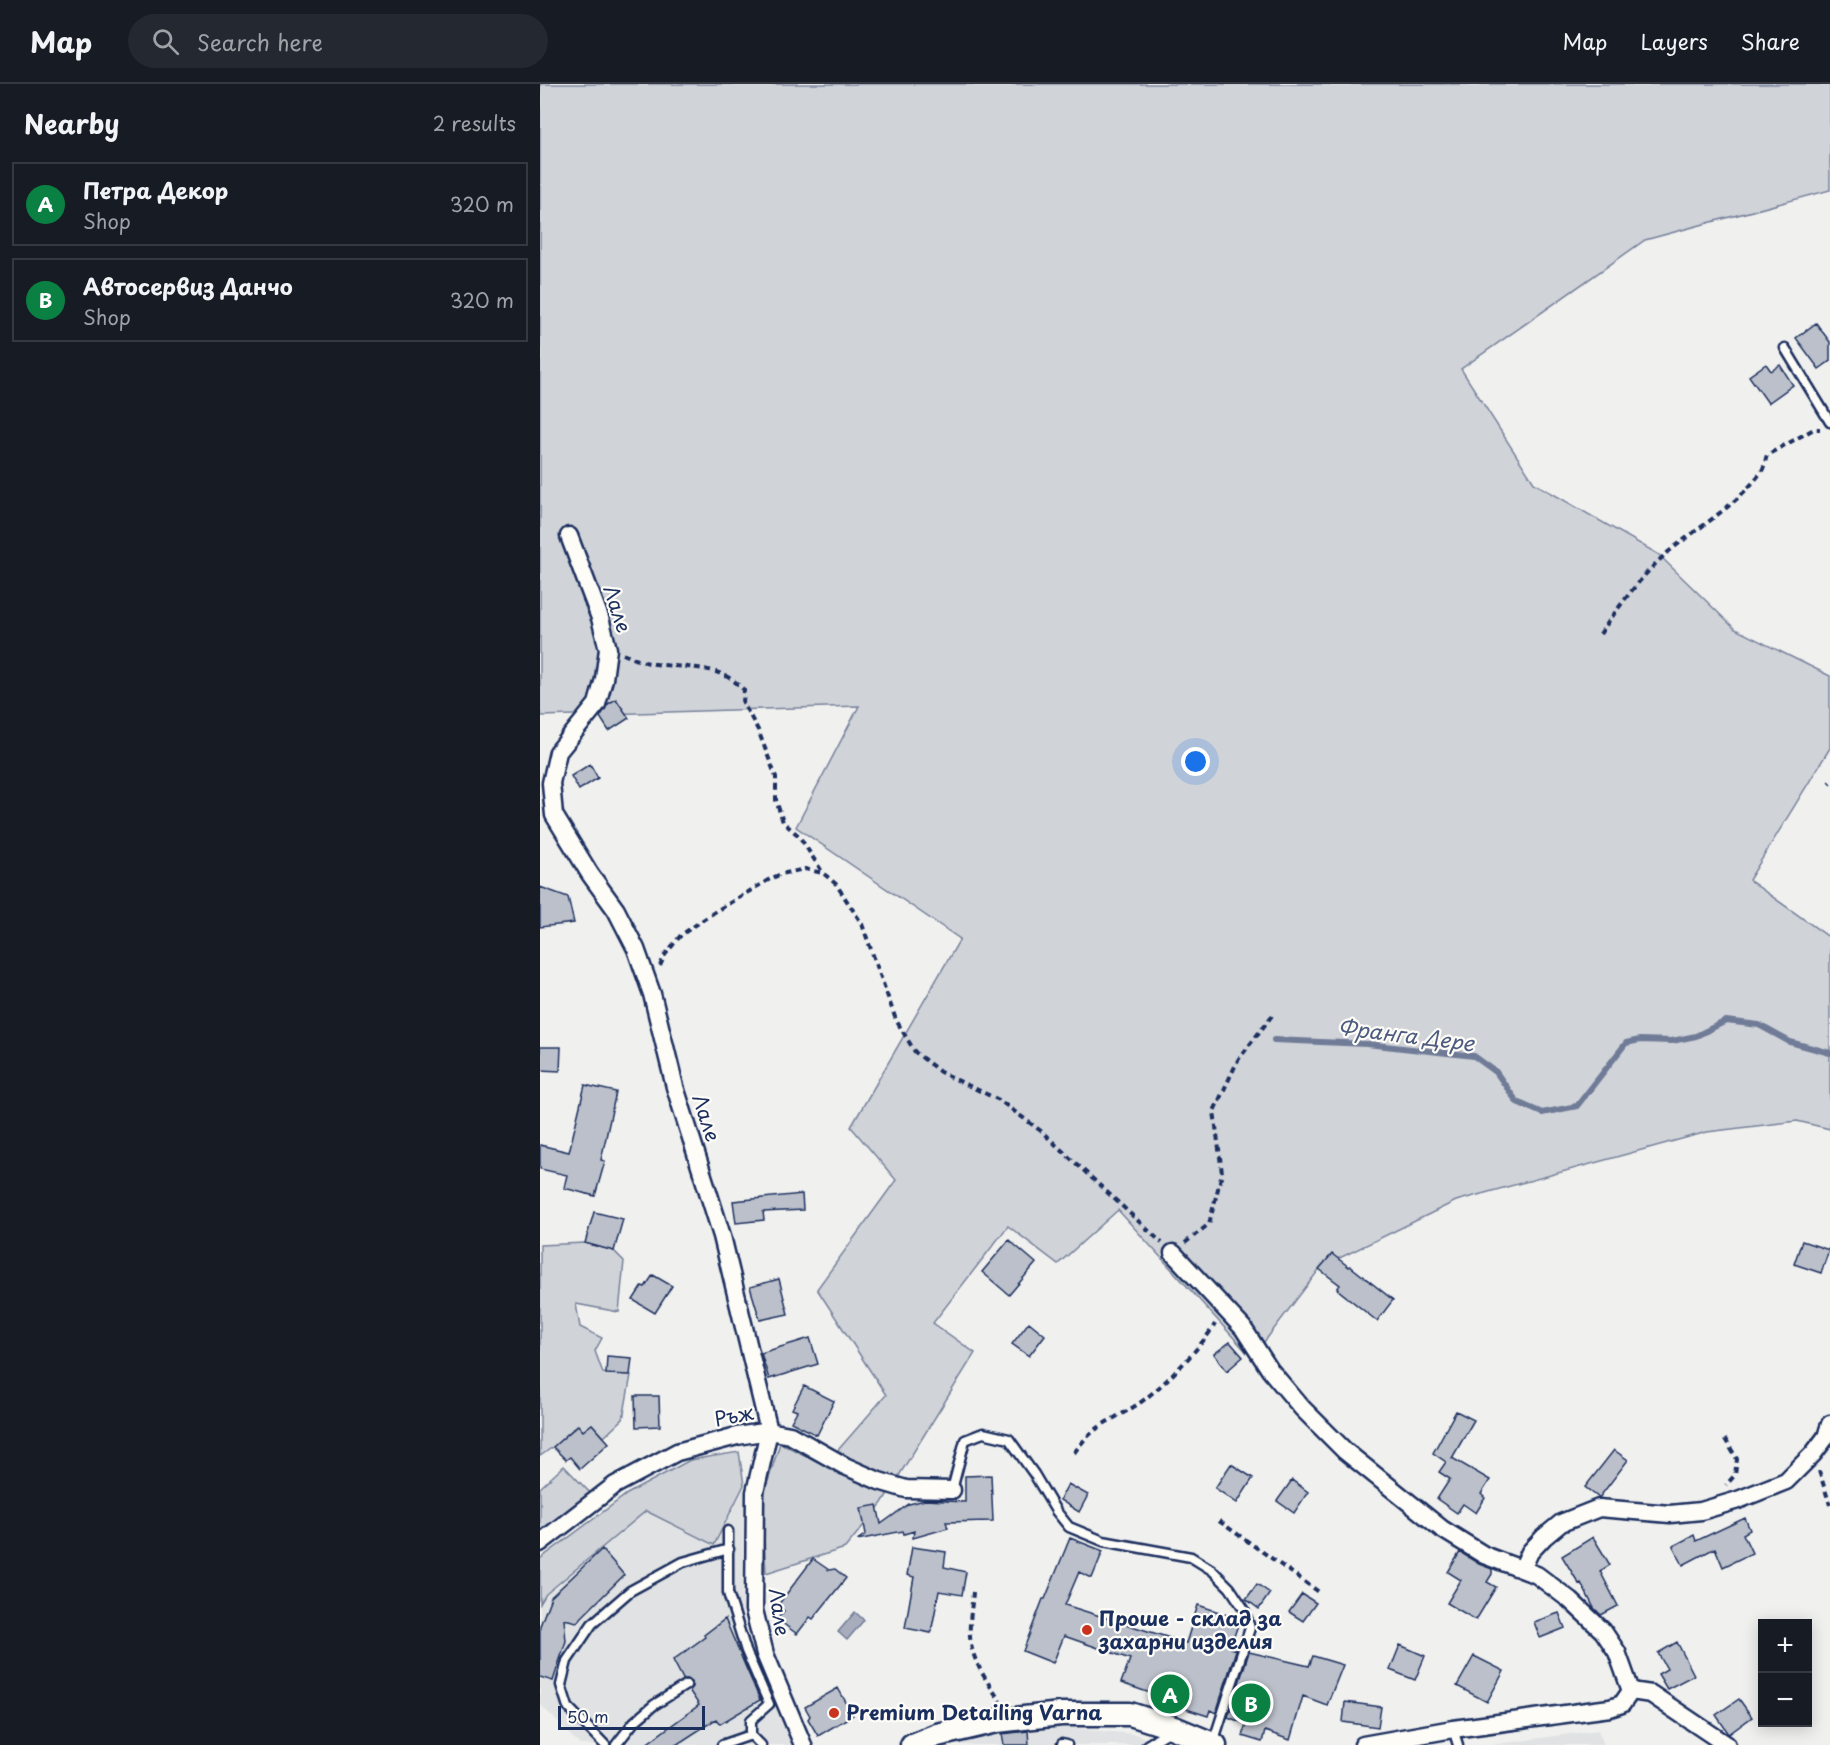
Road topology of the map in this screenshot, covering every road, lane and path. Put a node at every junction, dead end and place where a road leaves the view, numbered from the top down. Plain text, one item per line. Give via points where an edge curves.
1 (1785, 348) dead end
2 (1830, 422) edge
3 (1822, 429) dead end
4 (569, 536) dead end
5 (1600, 634) dead end
6 (608, 649) junction
7 (823, 873) junction
8 (649, 988) junction
9 (1275, 1013) dead end
10 (1173, 1253) junction
11 (1223, 1306) junction
12 (1830, 1424) edge
13 (769, 1431) junction
14 (1725, 1439) dead end
15 (1074, 1454) dead end
16 (1813, 1454) junction
17 (952, 1490) joint
18 (1830, 1505) edge
19 (1701, 1511) junction
20 (1219, 1521) dead end
21 (728, 1531) dead end
22 (540, 1543) edge
23 (729, 1549) junction
24 (1522, 1569) junction
25 (973, 1592) dead end
26 (1319, 1593) dead end
27 (686, 1685) dead end
28 (1631, 1691) junction
29 (1013, 1719) junction
30 (1174, 1728) junction
31 (752, 1735) junction
32 (1456, 1737) edge
33 (941, 1740) edge
34 (1214, 1744) edge
35 (605, 1745) edge
36 (616, 1745) edge
37 (722, 1745) edge
38 (761, 1745) edge
39 (803, 1745) edge
40 (912, 1745) edge
41 (1147, 1745) edge
42 (1363, 1745) edge
43 (1727, 1745) edge

1 - 2 lane
3 - 5 path via 1814,429 1767,455 1763,470 1755,479 1654,566 1621,602
4 - 6 street, Лале
6 - 7 path via 652,664 708,669 734,679 744,690 743,703 776,777 776,800 783,822 799,836
6 - 8 street, Лале via 597,704 558,752 551,783 554,815 616,910 636,949
7 - 8 path via 805,869 781,874 716,911 681,935 665,955
7 - 10 path via 836,884 862,924 896,1020 915,1052 940,1072 999,1100 1041,1131
8 - 13 street, Лале via 675,1087 722,1236
9 - 10 path via 1238,1060 1214,1111 1222,1173 1209,1224
10 - 11 street
11 - 15 path via 1203,1343 1161,1385 1136,1406 1086,1436
11 - 24 street via 1243,1328 1270,1370 1345,1451 1442,1529 1484,1555
12 - 16 street
13 - 17 street, Ръж via 790,1435 879,1481 906,1489
13 - 22 street, Ръж via 677,1452 615,1485
13 - 39 street, Лале via 755,1492 753,1610 765,1654
14 - 19 path via 1737,1459 1735,1475
16 - 18 path
16 - 19 street via 1786,1481
17 - 34 lane via 965,1440 983,1433 1009,1439 1069,1527 1103,1542 1191,1557 1212,1570 1244,1609 1250,1628
19 - 24 street via 1670,1514 1599,1508 1561,1523 1544,1536
20 - 26 path
21 - 23 lane
23 - 31 lane via 728,1593 743,1653 769,1704 751,1720
23 - 35 lane via 683,1562 630,1591 592,1624 567,1661 561,1685 568,1707
24 - 28 street via 1538,1575 1603,1630 1617,1652
25 - 29 path via 973,1654 983,1677
27 - 36 lane via 634,1722
28 - 32 street via 1622,1704 1610,1708
28 - 43 street via 1651,1694
29 - 30 street via 1130,1714
29 - 33 street via 997,1720
30 - 34 street
30 - 41 lane
31 - 37 lane
31 - 38 lane
32 - 42 street
33 - 40 street

